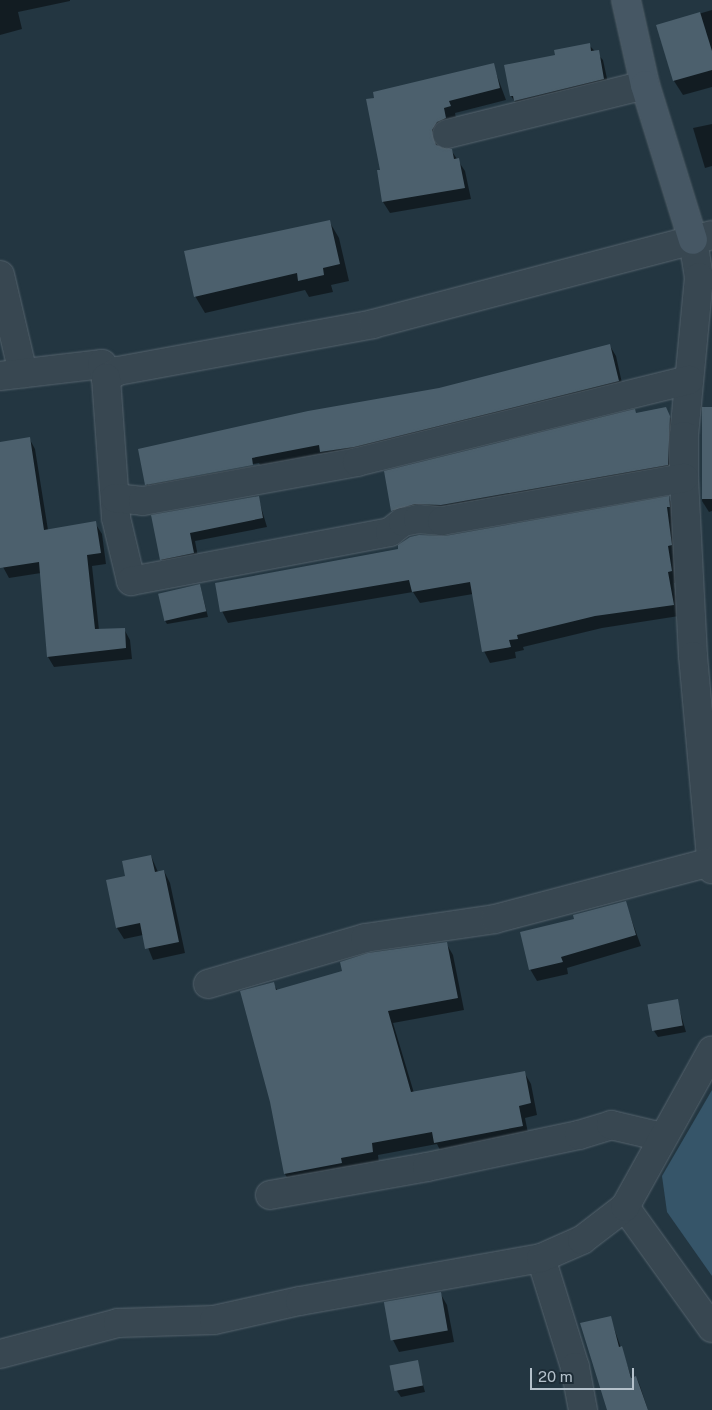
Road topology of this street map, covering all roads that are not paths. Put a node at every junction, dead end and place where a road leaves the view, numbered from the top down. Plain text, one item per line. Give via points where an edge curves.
1 (626, 0) edge
2 (645, 85) junction
3 (447, 134) dead end
4 (703, 237) edge
5 (0, 275) edge
6 (11, 375) edge
7 (106, 378) junction
8 (688, 380) junction
9 (684, 478) junction
10 (115, 498) junction
11 (711, 865) edge
12 (208, 984) dead end
13 (712, 1050) edge
14 (662, 1137) junction
15 (270, 1194) dead end
16 (626, 1207) junction
17 (541, 1258) junction
18 (712, 1328) edge
19 (0, 1354) edge
20 (583, 1410) edge

1 - 2 street
2 - 3 street
2 - 4 street
4 - 7 street via 373,324 118,371
4 - 8 street
5 - 6 street
6 - 7 street via 102,364
7 - 10 street
8 - 9 street
8 - 10 street via 357,462 143,501
9 - 10 street via 442,521 418,519 403,522 390,532 132,581
9 - 11 street via 692,656
11 - 12 street via 495,919 365,938
13 - 14 street
14 - 15 street via 611,1125 427,1168
14 - 16 street
16 - 17 street via 582,1240
16 - 18 street
17 - 19 street via 300,1301 214,1320 118,1323
17 - 20 street via 575,1366

